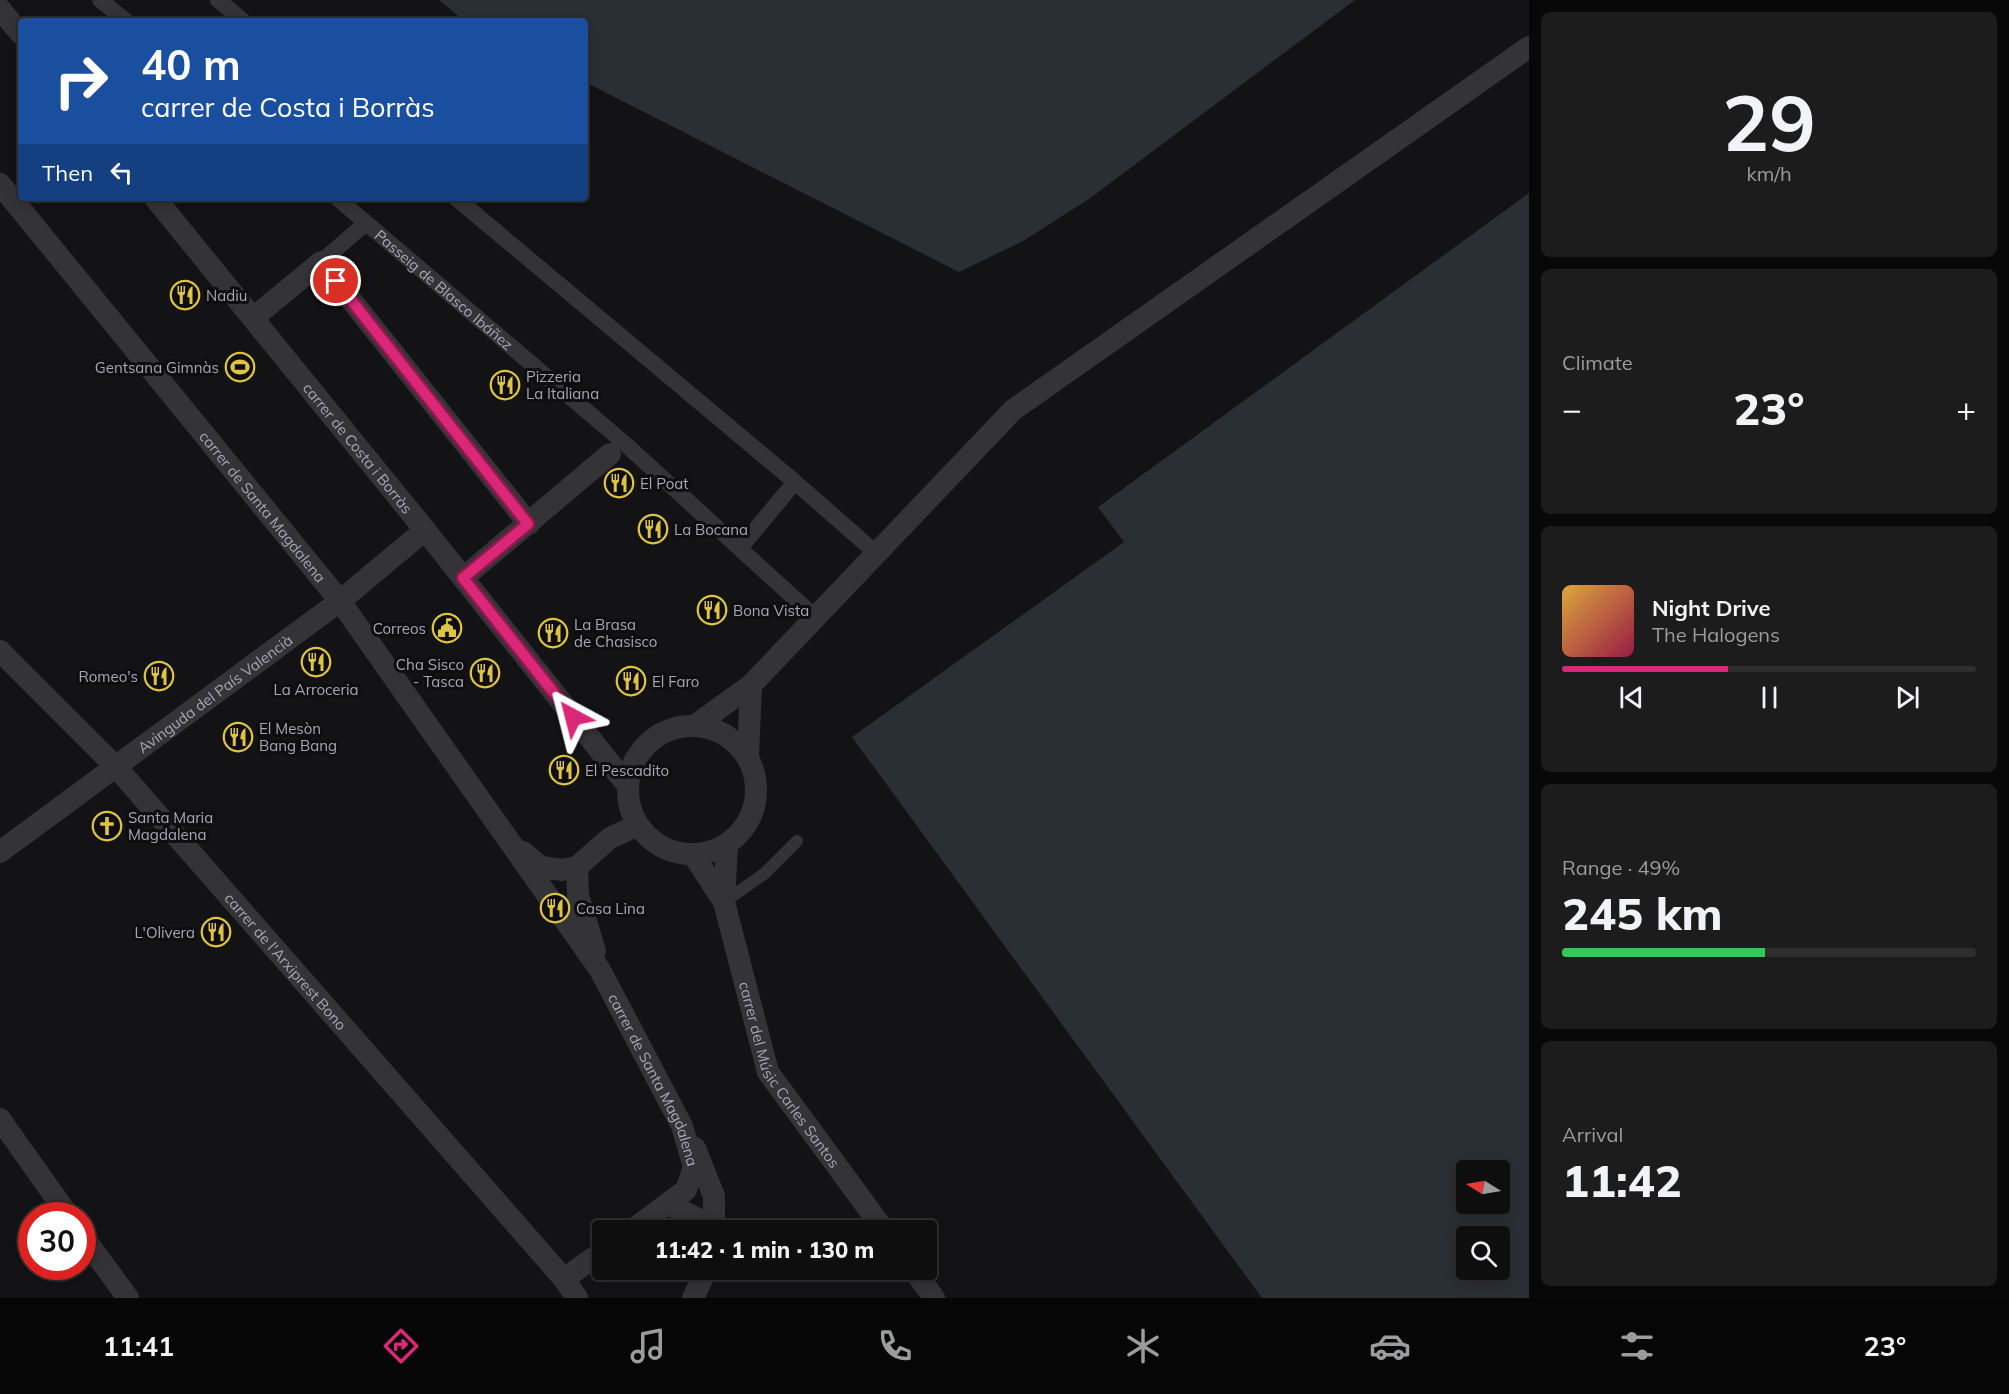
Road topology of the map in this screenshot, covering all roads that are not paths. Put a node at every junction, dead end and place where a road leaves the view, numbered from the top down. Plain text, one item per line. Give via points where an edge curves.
1 (100, 0) edge
2 (218, 0) edge
3 (0, 9) edge
4 (122, 18) edge
5 (239, 18) edge
6 (18, 30) edge
7 (1529, 47) edge
8 (0, 184) edge
9 (157, 201) edge
10 (340, 201) edge
11 (460, 201) edge
12 (366, 223) junction
13 (321, 262) junction
14 (254, 318) junction
15 (617, 448) junction
16 (795, 482) junction
17 (528, 524) junction
18 (425, 530) junction
19 (740, 548) junction
20 (876, 553) junction
21 (463, 578) junction
22 (340, 601) junction
23 (816, 618) junction
24 (0, 651) edge
25 (751, 685) junction
26 (696, 725) junction
27 (748, 756) junction
28 (117, 768) junction
29 (628, 786) junction
30 (638, 825) junction
31 (797, 840) dead end
32 (510, 841) junction
33 (727, 846) junction
34 (0, 852) edge
35 (694, 856) junction
36 (577, 867) junction
37 (724, 902) junction
38 (600, 970) junction
39 (0, 1119) edge
40 (682, 1126) junction
41 (59, 1202) edge
42 (668, 1204) junction
43 (646, 1220) edge
44 (700, 1220) edge
45 (714, 1220) edge
46 (877, 1220) edge
47 (96, 1254) edge
48 (592, 1259) edge
49 (564, 1279) junction
50 (702, 1280) edge
51 (921, 1280) edge
52 (128, 1298) edge
53 (577, 1298) edge
54 (693, 1298) edge
55 (934, 1298) edge

1 - 4 street
2 - 5 street
3 - 6 street
7 - 20 street via 1013,410
8 - 22 street, carrer de Santa Magdalena
9 - 14 street, carrer de Costa i Borràs
10 - 12 street, Passeig de Blasco Ibáñez
11 - 16 street
12 - 13 street
12 - 15 street, Passeig de Blasco Ibáñez
13 - 14 street
13 - 17 street
14 - 18 street, carrer de Costa i Borràs
15 - 17 street
15 - 19 street, Passeig de Blasco Ibáñez
16 - 19 street
16 - 20 street
17 - 21 street
18 - 21 street, carrer de Costa i Borràs
18 - 22 street, Avinguda del País Valencià
19 - 23 street, Passeig de Blasco Ibáñez
20 - 23 street
21 - 29 street, carrer de Costa i Borràs
22 - 28 street, Avinguda del País Valencià
22 - 32 street, carrer de Santa Magdalena
23 - 25 street
24 - 28 street, carrer de l'Arxiprest Bono
25 - 26 street
25 - 27 street
26 - 27 street via 723,733
26 - 29 street via 674,728 654,738 638,755
27 - 33 street via 755,772 757,799 750,820
28 - 34 street, Avinguda del País Valencià
28 - 49 street, carrer de l'Arxiprest Bono
29 - 30 street via 630,811
30 - 35 street via 652,842 672,853
30 - 36 street via 610,838
31 - 37 lane via 764,874
32 - 36 street, carrer de Santa Magdalena via 542,867
32 - 38 street, carrer de Santa Magdalena
33 - 35 street
33 - 37 street, carrer del Músic Carles Santos
35 - 37 street, carrer del Músic Carles Santos
36 - 38 street, carrer de Santa Magdalena via 578,895
37 - 46 street, carrer del Músic Carles Santos via 768,1072
38 - 40 street, carrer de Santa Magdalena
39 - 41 street
40 - 42 street, carrer de Santa Magdalena via 694,1167 686,1190
40 - 45 street via 702,1159 714,1196
42 - 43 street
42 - 44 street
47 - 52 street
48 - 49 street
49 - 53 street, carrer de l'Arxiprest Bono
50 - 54 street
51 - 55 street

